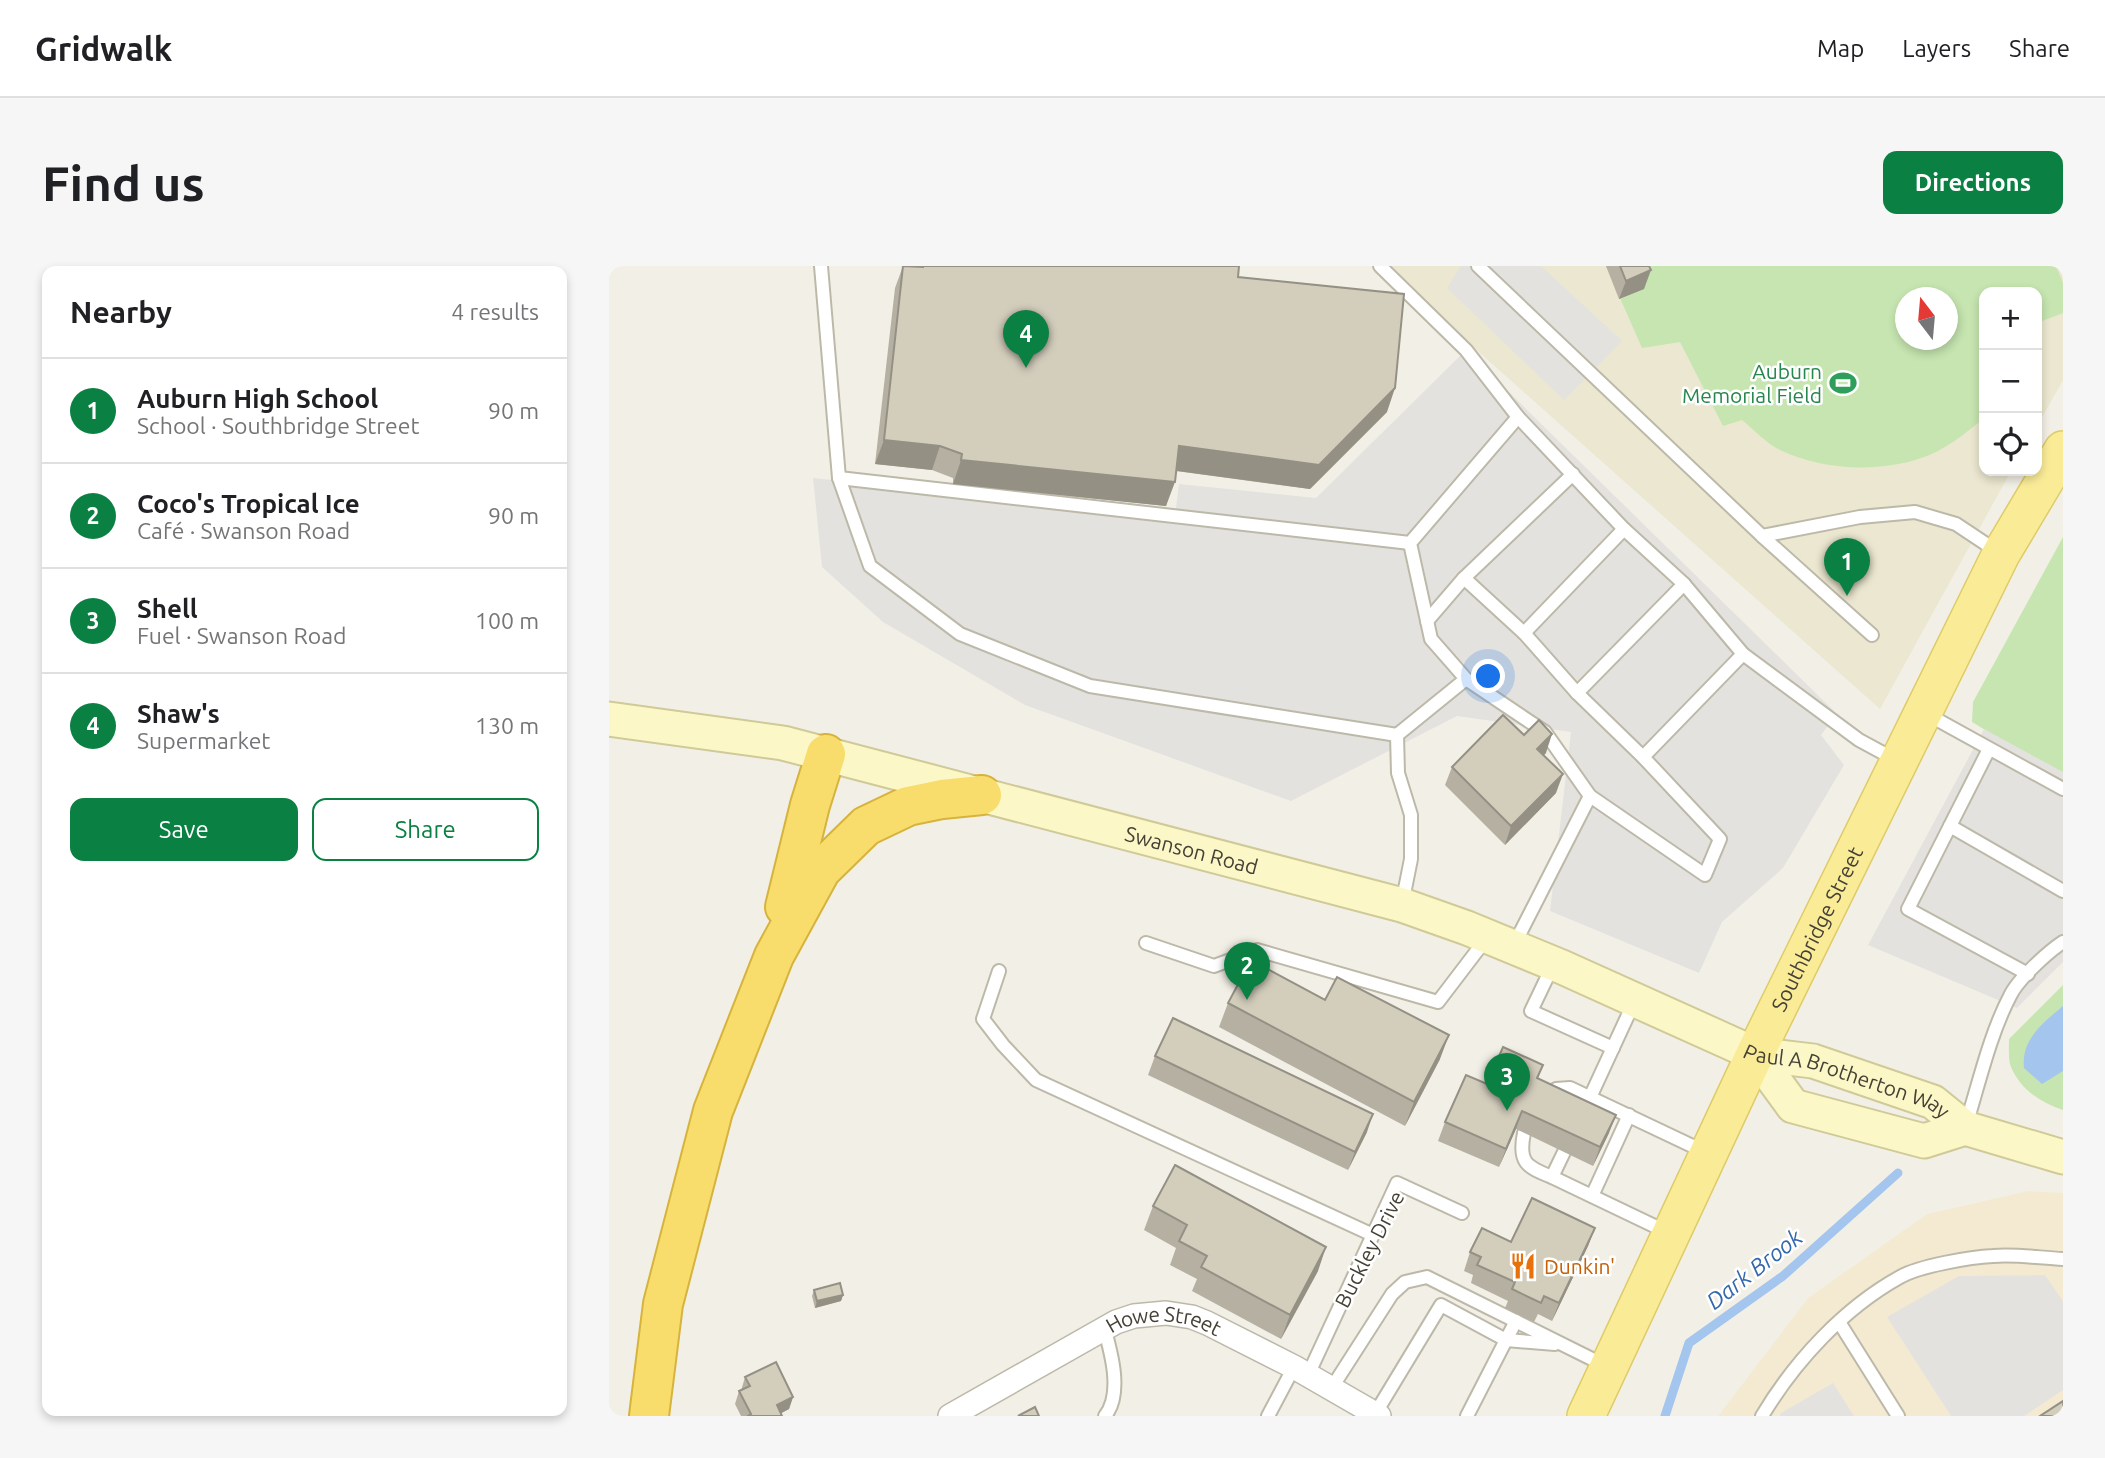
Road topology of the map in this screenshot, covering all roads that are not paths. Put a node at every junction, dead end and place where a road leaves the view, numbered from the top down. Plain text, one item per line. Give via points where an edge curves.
1 (821, 266) edge
2 (1380, 266) edge
3 (1478, 266) edge
4 (1518, 417) junction
5 (2063, 450) edge
6 (1573, 474) junction
7 (839, 478) junction
8 (1624, 529) junction
9 (1762, 536) junction
10 (1410, 543) junction
11 (2001, 554) junction
12 (1464, 578) junction
13 (1684, 584) junction
14 (1427, 621) junction
15 (1524, 633) junction
16 (1872, 635) dead end
17 (1743, 654) junction
18 (1466, 679) junction
19 (1577, 693) junction
20 (1923, 712) junction
21 (609, 719) edge
22 (1397, 735) junction
23 (1989, 749) junction
24 (826, 754) junction
25 (1643, 757) junction
26 (1899, 762) junction
27 (2063, 789) edge
28 (982, 795) junction
29 (1590, 796) junction
30 (1950, 826) junction
31 (2063, 891) edge
32 (1402, 905) junction
33 (1501, 941) junction
34 (2063, 942) edge
35 (1146, 943) dead end
36 (774, 956) junction
37 (1554, 963) junction
38 (999, 971) dead end
39 (2028, 975) junction
40 (1635, 1000) junction
41 (1613, 1048) junction
42 (1755, 1054) junction
43 (1591, 1097) junction
44 (1541, 1101) edge
45 (1629, 1115) junction
46 (1580, 1120) edge
47 (1965, 1129) junction
48 (1524, 1133) edge
49 (1564, 1152) edge
50 (1708, 1154) junction
51 (2063, 1157) edge
52 (1552, 1177) junction
53 (1592, 1196) junction
54 (1462, 1213) dead end
55 (1671, 1234) junction
56 (1373, 1235) junction
57 (2063, 1259) edge
58 (1450, 1289) junction
59 (1441, 1305) junction
60 (1516, 1321) junction
61 (1839, 1322) junction
62 (1104, 1327) junction
63 (1506, 1340) junction
64 (1563, 1345) junction
65 (1609, 1367) junction
66 (1301, 1371) junction
67 (1332, 1389) junction
68 (1377, 1415) edge
69 (649, 1416) edge
70 (950, 1416) edge
71 (1105, 1416) edge
72 (1268, 1416) edge
73 (1467, 1416) edge
74 (1585, 1416) edge
75 (1762, 1416) edge
76 (1898, 1416) edge

1 - 7 lane
2 - 4 lane via 1466,350
3 - 9 lane
4 - 6 lane
4 - 10 lane
5 - 11 main road, Southbridge Street
6 - 8 lane
6 - 12 lane
7 - 10 lane
7 - 22 lane via 870,566 960,634 1090,686
8 - 13 lane
8 - 15 lane
9 - 11 lane via 1860,517 1915,512 1956,524
9 - 16 lane
10 - 14 lane
11 - 20 main road, Southbridge Street
12 - 14 lane
12 - 15 lane
13 - 17 lane
13 - 19 lane
14 - 18 lane via 1431,639
15 - 19 lane
17 - 25 lane
17 - 26 lane via 1859,740
18 - 22 lane
18 - 29 lane via 1545,732
19 - 25 lane
20 - 23 lane
20 - 26 main road, Southbridge Street
21 - 24 street, Swanson Road via 783,743
22 - 32 lane via 1398,773 1411,815 1411,859
23 - 27 lane
23 - 30 lane
24 - 28 street, Swanson Road
24 - 36 highway
25 - 29 lane via 1720,839 1705,874
26 - 42 main road, Southbridge Street
28 - 32 street, Swanson Road
28 - 36 highway via 908,806 866,826 821,870
29 - 33 lane
30 - 31 lane
30 - 39 lane via 1908,909
32 - 33 street, Swanson Road
33 - 35 lane via 1439,1002 1257,950 1214,966
33 - 37 street, Swanson Road
34 - 39 lane
36 - 69 highway via 706,1135 663,1304
37 - 40 street, Swanson Road
37 - 41 lane via 1531,1011
38 - 56 lane via 983,1019 1035,1080
39 - 47 lane via 2010,993
40 - 41 lane
40 - 42 street, Swanson Road
41 - 43 lane
42 - 47 street, Paul A Brotherton Way via 1813,1061 1933,1102
42 - 47 street, Paul A Brotherton Way via 1793,1105 1924,1141
42 - 50 main road, Southbridge Street
43 - 44 lane via 1570,1088 1556,1089
43 - 45 lane
43 - 46 lane
45 - 50 lane
45 - 53 lane
47 - 51 street, Paul A Brotherton Way
48 - 52 lane via 1520,1151 1525,1161
49 - 52 lane
50 - 55 main road, Southbridge Street
52 - 53 lane
53 - 55 lane
54 - 56 lane, Buckley Drive via 1398,1183
55 - 65 main road, Southbridge Street
56 - 66 lane, Buckley Drive
57 - 61 lane via 1994,1255 1923,1269 1902,1275
58 - 59 lane
58 - 60 lane
58 - 67 lane via 1427,1277 1405,1282 1392,1294
59 - 63 lane
59 - 68 lane
60 - 63 lane
60 - 64 lane
61 - 75 lane via 1807,1354
61 - 76 lane
62 - 66 street, Howe Street via 1143,1315 1192,1317
62 - 70 street, Howe Street
62 - 71 lane via 1114,1363 1112,1407
63 - 64 lane
63 - 73 lane
64 - 65 lane
65 - 74 main road, Southbridge Street
66 - 67 street, Howe Street
66 - 72 lane, Buckley Drive
67 - 68 street, Howe Street

